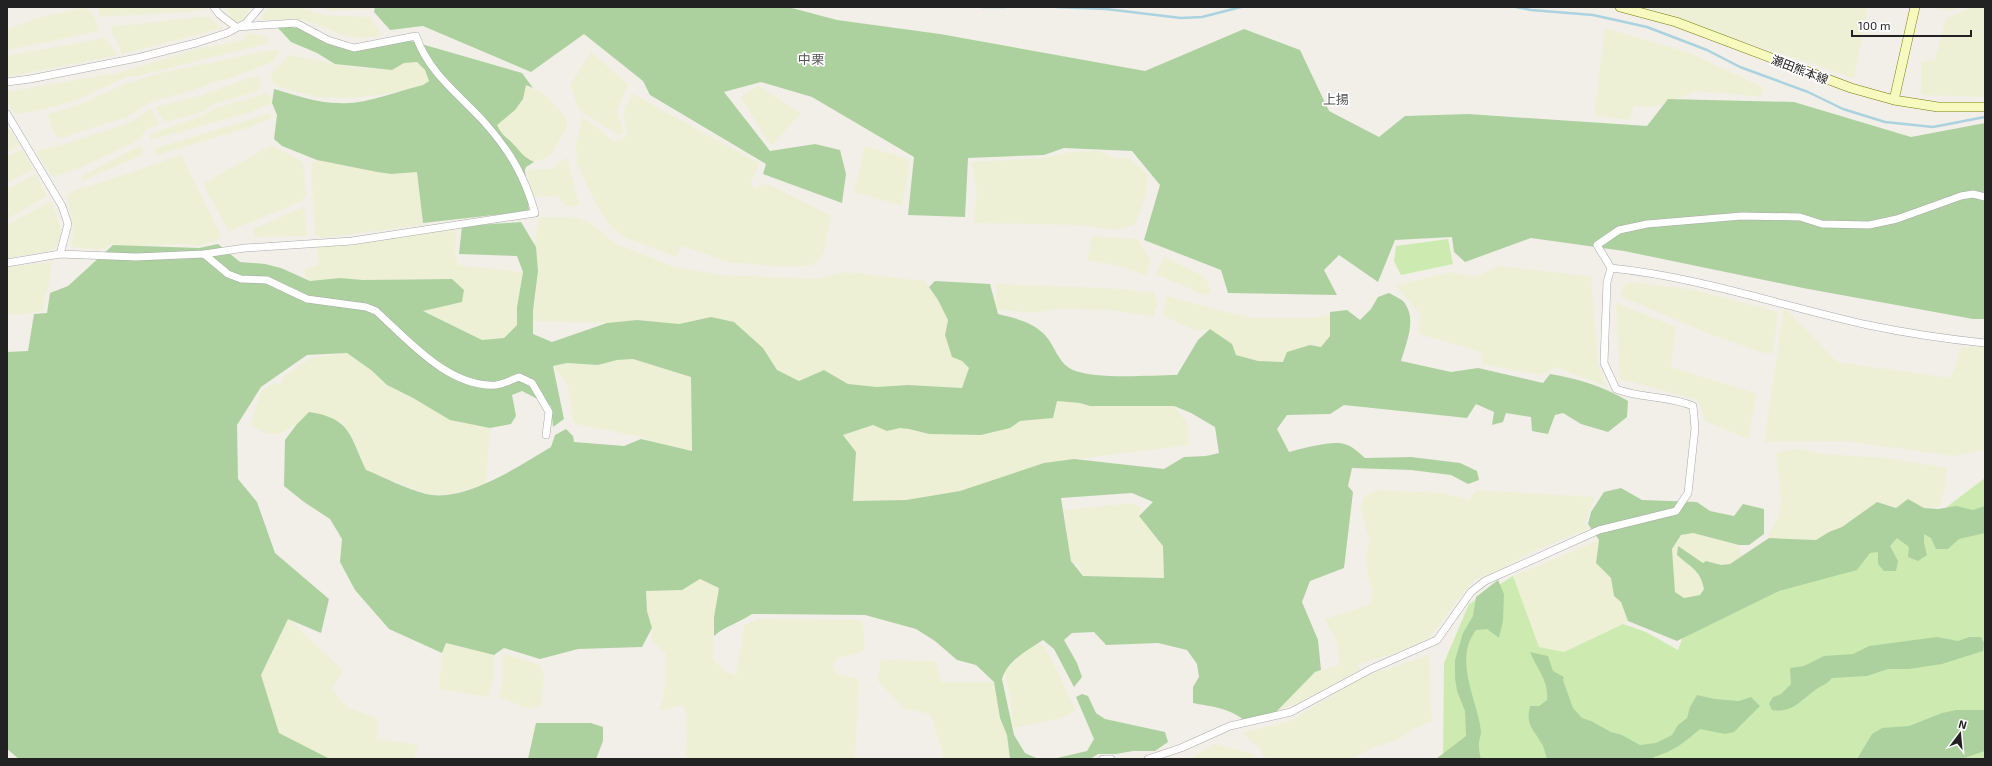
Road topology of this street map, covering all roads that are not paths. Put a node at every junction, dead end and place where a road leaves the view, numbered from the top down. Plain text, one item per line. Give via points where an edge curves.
1 (214, 7) edge
2 (260, 7) edge
3 (1620, 7) edge
4 (1915, 7) edge
5 (236, 27) junction
6 (7, 82) edge
7 (1894, 100) junction
8 (1985, 108) edge
9 (7, 114) edge
10 (1985, 197) edge
11 (60, 254) junction
12 (204, 254) junction
13 (7, 263) edge
14 (1611, 268) junction
15 (1985, 343) edge
16 (546, 436) dead end
17 (1103, 759) edge
18 (1111, 759) edge
19 (1148, 759) edge

1 - 5 street
2 - 5 street via 246,23
3 - 7 main road, 瀬田熊本線 via 1676,22 1851,88
4 - 7 main road
5 - 6 street via 227,33 196,43 137,58
5 - 12 street via 296,23 328,40 354,48 416,36 433,70 503,143 528,188 535,213 352,240 245,248
7 - 8 main road, 瀬田熊本線 via 1938,107
9 - 11 street via 62,206 68,224
10 - 14 street via 1974,194 1961,196 1896,219 1869,225 1822,224 1800,217 1742,216 1647,224 1618,230 1597,245
11 - 12 street via 136,257
11 - 13 street
12 - 16 street via 228,274 241,279 267,280 307,299 371,309 452,376 469,382 498,385 519,377 532,383 549,412
14 - 15 street via 1729,289 1868,325
14 - 19 street via 1607,282 1604,362 1616,389 1627,393 1670,398 1693,406 1695,428 1688,493 1676,511 1599,530 1485,581 1471,592 1437,640 1371,669 1291,712 1230,726 1181,748
17 - 18 street

